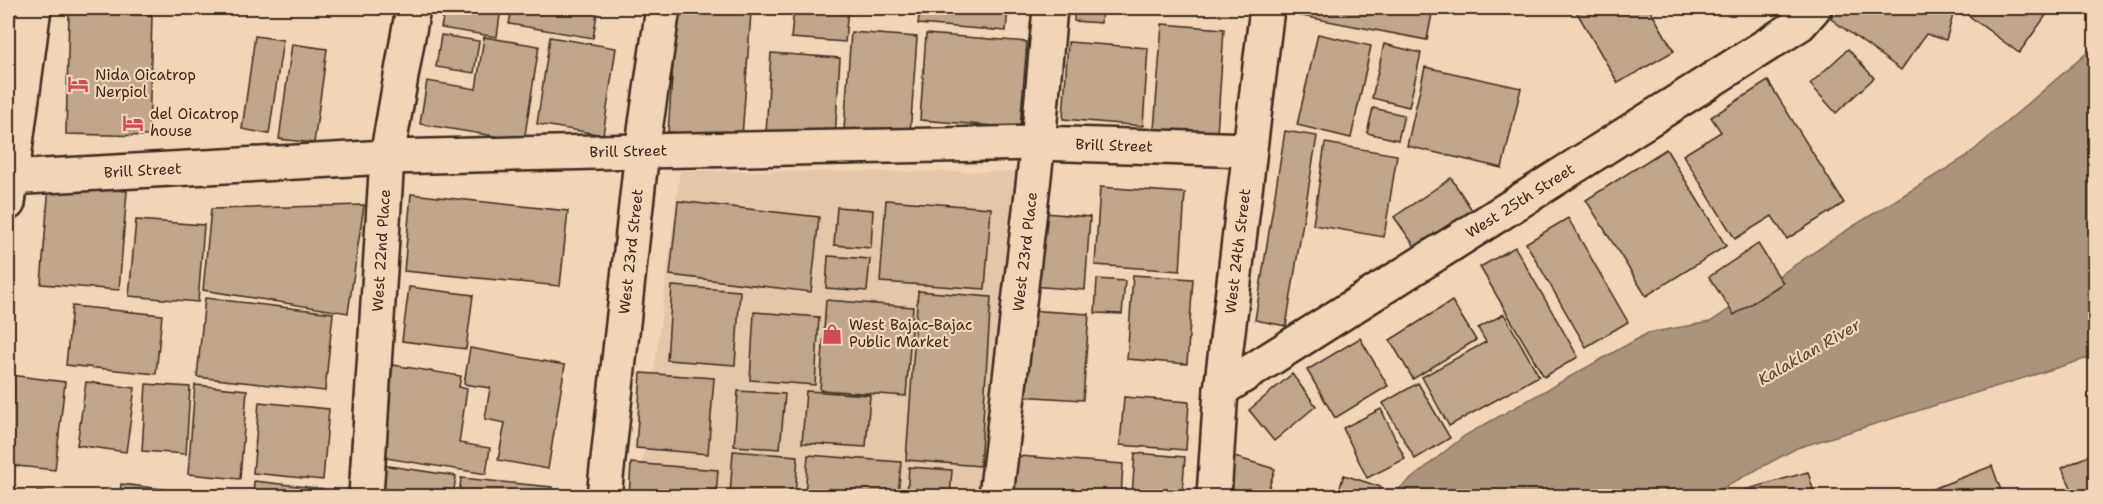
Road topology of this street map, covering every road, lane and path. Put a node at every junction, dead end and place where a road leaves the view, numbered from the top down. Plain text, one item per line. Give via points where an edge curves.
1 (34, 8) edge
2 (413, 8) edge
3 (663, 8) edge
4 (1050, 8) edge
5 (1268, 8) edge
6 (1814, 8) edge
7 (1038, 143) junction
8 (1249, 150) junction
9 (642, 151) junction
10 (387, 158) junction
11 (8, 186) edge
12 (1221, 390) junction
13 (366, 496) edge
14 (604, 496) edge
15 (996, 496) edge
16 (1214, 496) edge

1 - 11 street
2 - 10 street, West 22nd Place
3 - 9 street, West 23rd Street
4 - 7 street, West 23rd Place
5 - 8 street, West 24th Street
6 - 12 street, West 25th Street via 1800,24
7 - 8 street, Brill Street
7 - 9 street, Brill Street
7 - 15 street, West 23rd Place
8 - 12 street, West 24th Street
9 - 10 street, Brill Street
9 - 14 street, West 23rd Street
10 - 11 street, Brill Street
10 - 13 street, West 22nd Place
12 - 16 street, West 24th Street

